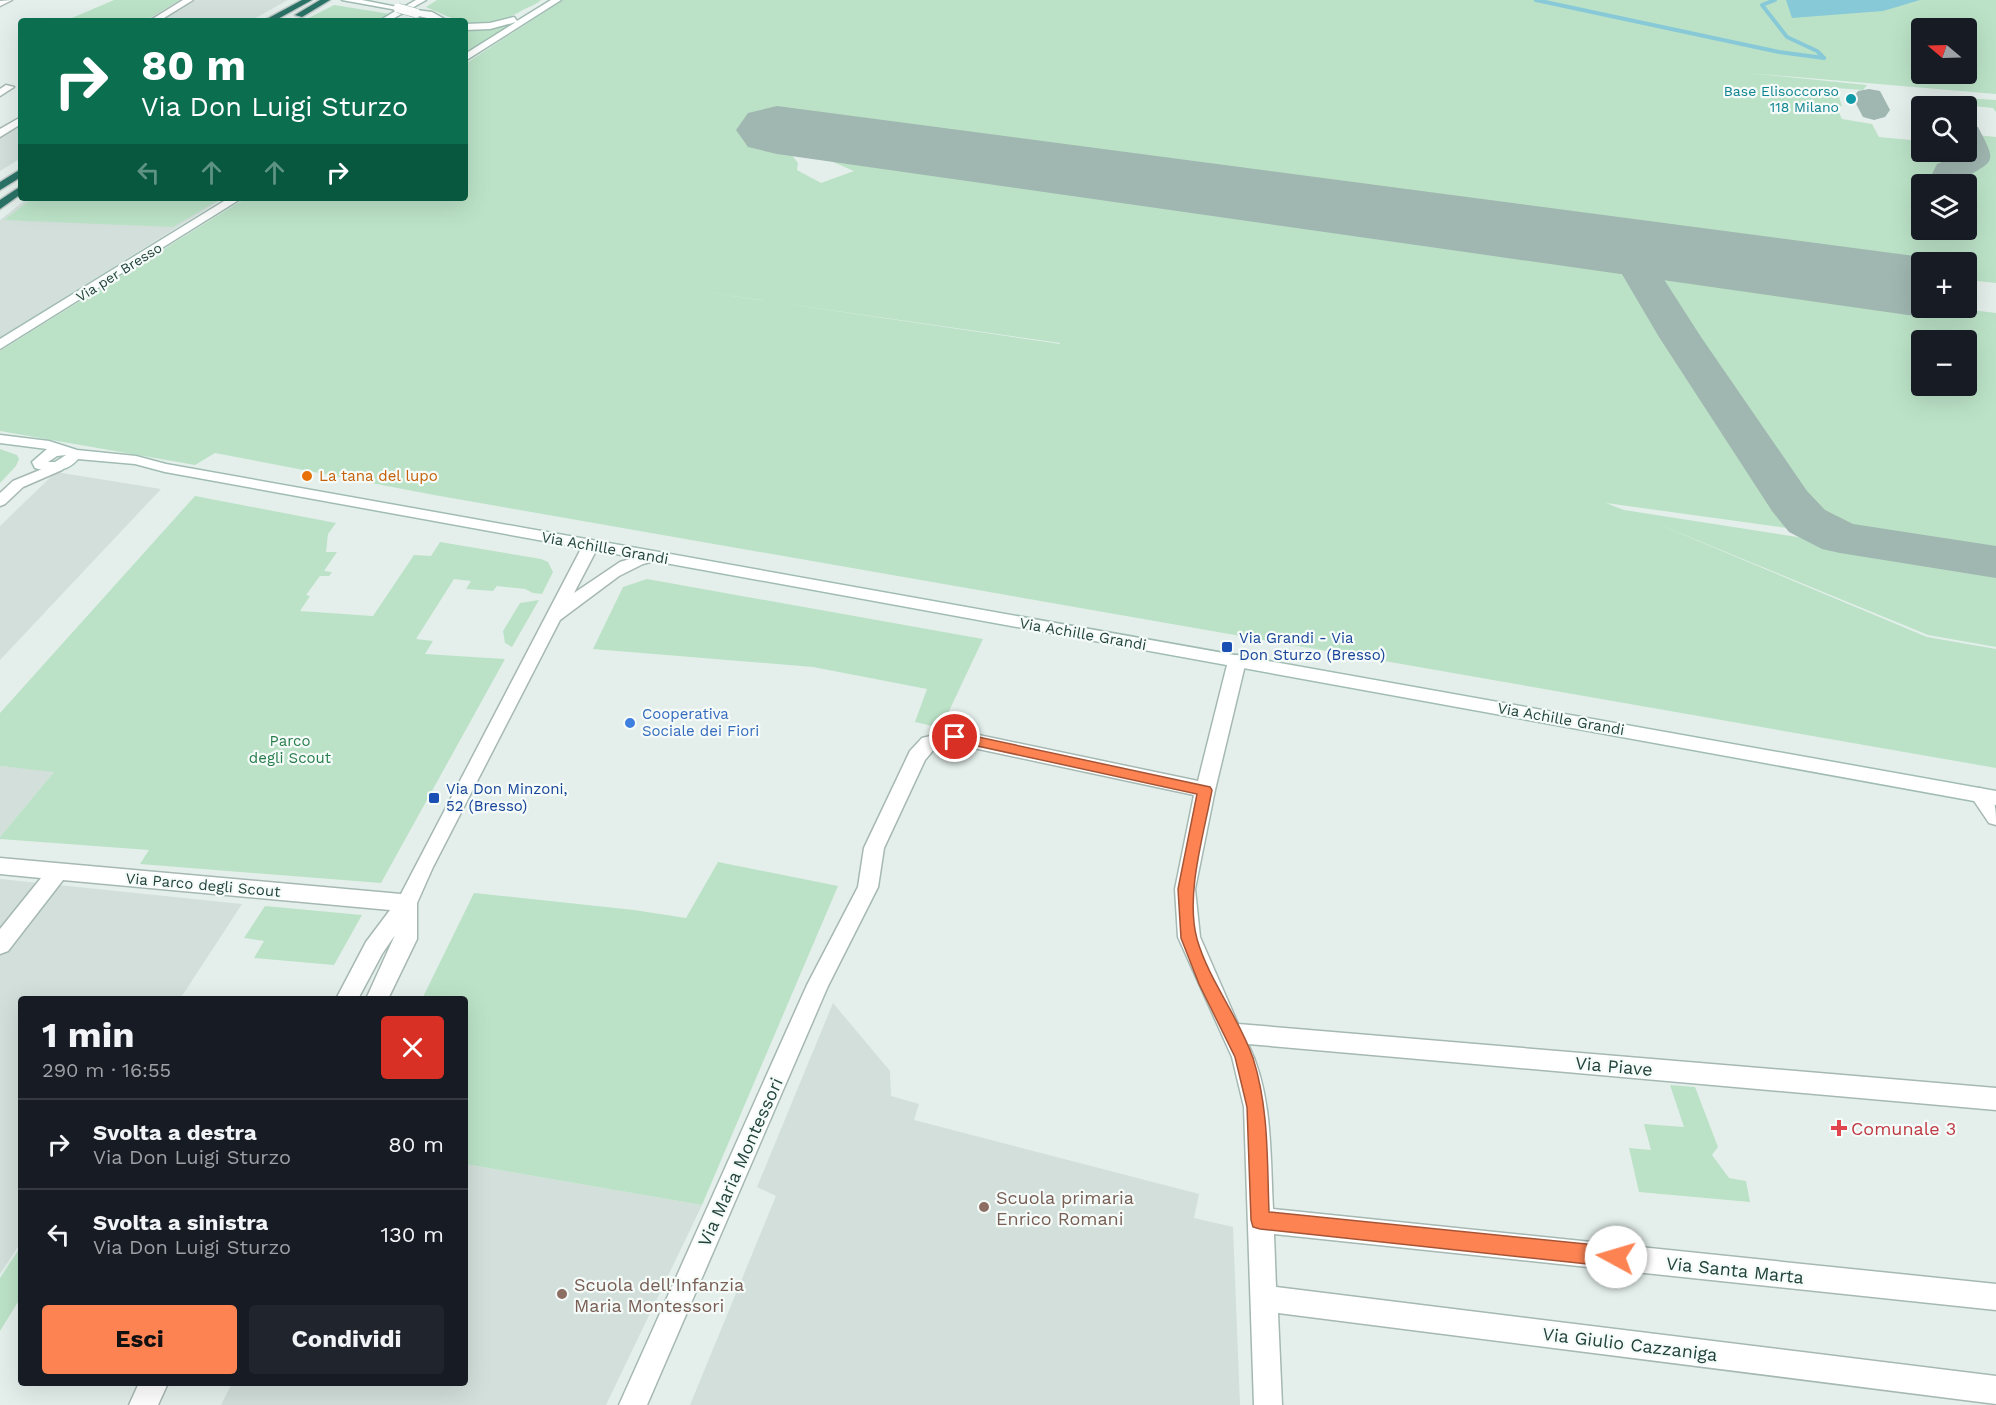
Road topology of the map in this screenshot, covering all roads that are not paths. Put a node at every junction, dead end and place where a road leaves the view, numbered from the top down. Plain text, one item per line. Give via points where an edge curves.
1 (189, 0) edge
2 (308, 0) edge
3 (326, 0) edge
4 (346, 0) edge
5 (422, 0) edge
6 (546, 0) edge
7 (557, 0) edge
8 (432, 1) edge
9 (417, 17) edge
10 (158, 18) edge
11 (273, 18) edge
12 (293, 18) edge
13 (389, 18) edge
14 (400, 18) edge
15 (438, 18) edge
16 (468, 27) edge
17 (468, 56) edge
18 (9, 87) dead end
19 (0, 93) edge
20 (18, 121) edge
21 (0, 122) edge
22 (18, 122) edge
23 (0, 134) edge
24 (18, 174) edge
25 (0, 186) edge
26 (18, 191) edge
27 (232, 201) edge
28 (0, 206) edge
29 (0, 345) edge
30 (0, 439) edge
31 (28, 444) junction
32 (63, 459) junction
33 (40, 460) junction
34 (18, 484) junction
35 (0, 501) edge
36 (591, 545) junction
37 (652, 557) junction
38 (550, 621) junction
39 (1237, 661) junction
40 (1205, 790) junction
41 (1988, 796) edge
42 (1996, 819) edge
43 (0, 866) edge
44 (57, 872) junction
45 (407, 903) junction
46 (0, 945) edge
47 (349, 996) edge
48 (378, 996) edge
49 (1233, 1033) junction
50 (1996, 1099) edge
51 (1260, 1220) junction
52 (1996, 1297) edge
53 (1263, 1298) junction
54 (152, 1386) edge
55 (1996, 1390) edge
56 (143, 1405) edge
57 (633, 1405) edge
58 (1268, 1405) edge

1 - 10 street
2 - 11 highway
3 - 12 highway
4 - 9 street, bridge via 398,8
5 - 13 street
6 - 16 street via 505,24
7 - 17 street
8 - 14 street
9 - 15 street via 429,14
18 - 19 street
20 - 21 street
22 - 23 street
24 - 25 highway
26 - 28 highway
27 - 29 street, Via per Bresso
30 - 31 street
31 - 32 street via 53,445
31 - 33 street
32 - 33 street
32 - 34 street
32 - 36 street, Via Achille Grandi via 147,472 165,468
33 - 34 street via 20,477
34 - 35 street
36 - 37 street, Via Achille Grandi
36 - 38 street
37 - 38 street via 637,559 616,570
37 - 39 street, Via Achille Grandi
38 - 45 street
39 - 40 street
39 - 41 street, Via Achille Grandi
40 - 49 street via 1185,889 1189,938
40 - 57 street, Via Maria Montessori via 955,737 929,743 917,756 874,848 868,887 818,985
41 - 42 street
43 - 44 street, Via Parco degli Scout
44 - 45 street, Via Parco degli Scout
44 - 46 street
45 - 47 street via 375,948
45 - 48 street via 406,939
49 - 50 street, Via Piave
49 - 51 street via 1244,1057 1256,1107
51 - 52 street, Via Santa Marta
51 - 53 street
53 - 55 street, Via Giulio Cazzaniga
53 - 58 street
54 - 56 street

